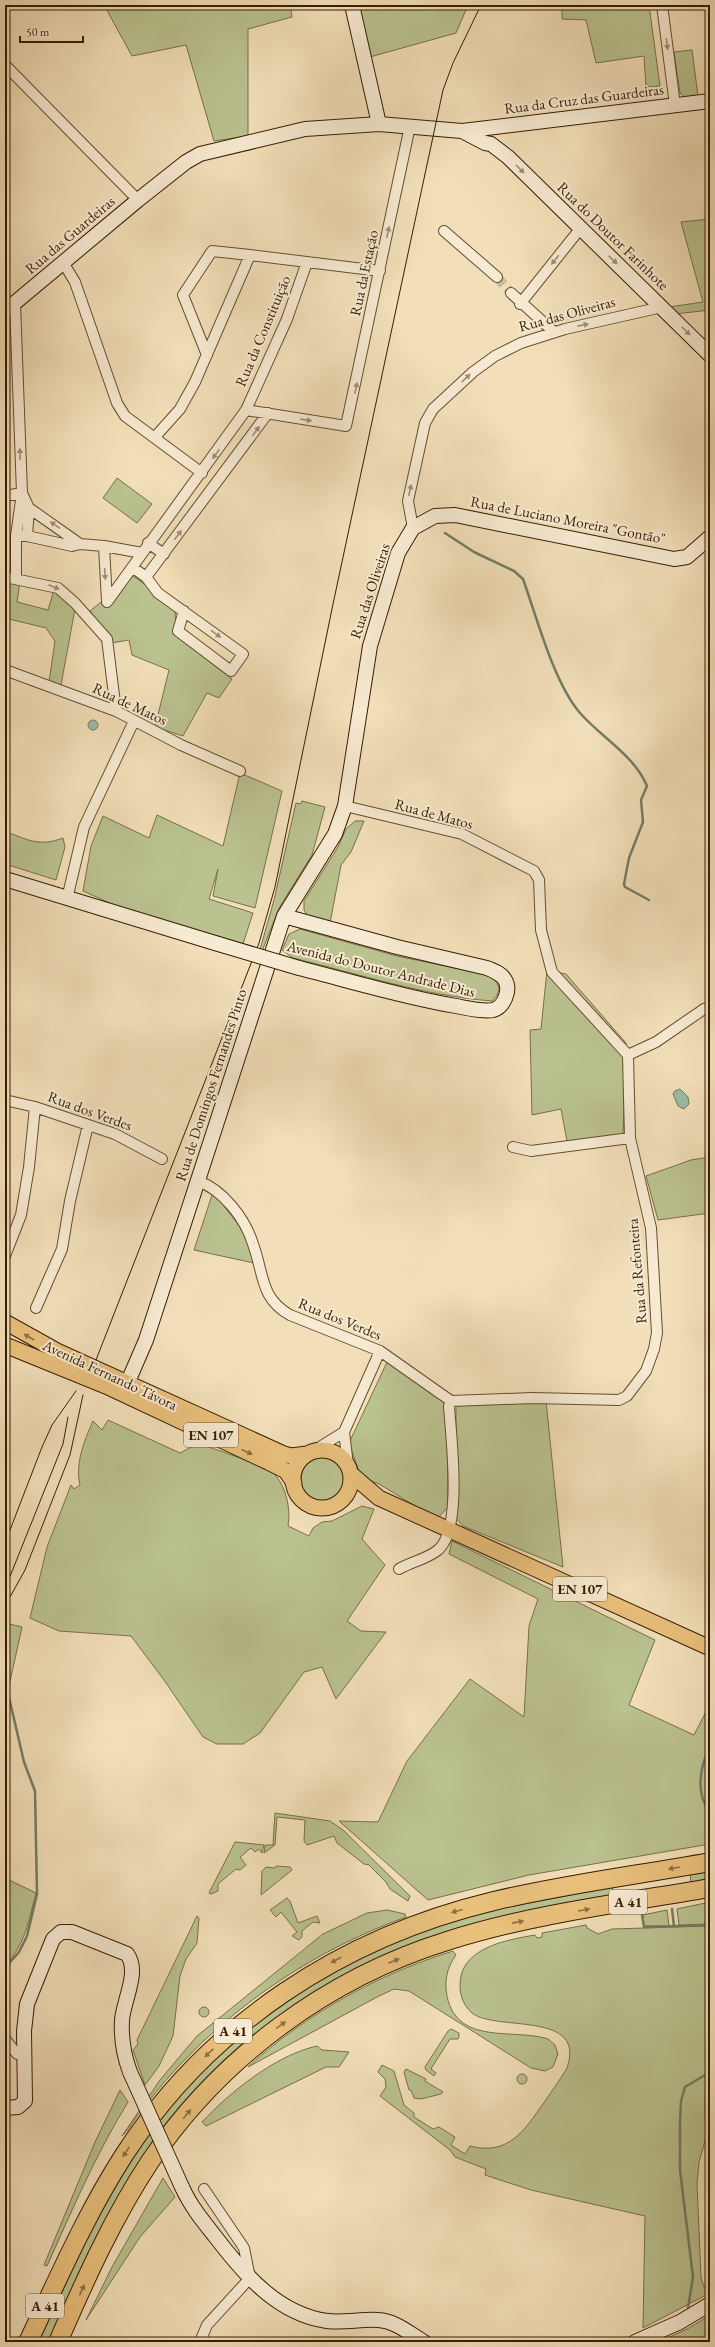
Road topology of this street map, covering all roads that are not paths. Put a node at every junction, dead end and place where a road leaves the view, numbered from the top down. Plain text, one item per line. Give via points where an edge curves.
1 (352, 5) edge
2 (662, 5) edge
3 (5, 65) edge
4 (710, 101) edge
5 (675, 105) junction
6 (379, 124) junction
7 (410, 126) junction
8 (491, 128) junction
9 (462, 131) junction
10 (491, 144) junction
11 (138, 200) junction
12 (580, 229) junction
13 (444, 231) dead end
14 (250, 256) junction
15 (307, 262) junction
16 (64, 264) junction
17 (380, 271) junction
18 (497, 277) tunnel mouth
19 (511, 293) tunnel mouth
20 (520, 304) junction
21 (10, 307) edge
22 (662, 307) junction
23 (554, 332) junction
24 (206, 355) junction
25 (710, 356) edge
26 (246, 410) junction
27 (268, 413) junction
28 (155, 437) junction
29 (202, 473) junction
30 (22, 493) junction
31 (5, 496) edge
32 (29, 508) junction
33 (414, 528) junction
34 (16, 536) junction
35 (27, 536) junction
36 (710, 536) edge
37 (148, 543) junction
38 (80, 544) junction
39 (104, 546) junction
40 (142, 553) junction
41 (164, 554) junction
42 (132, 567) junction
43 (5, 577) edge
44 (146, 577) junction
45 (16, 578) junction
46 (184, 611) junction
47 (5, 670) edge
48 (116, 711) junction
49 (134, 721) junction
50 (240, 771) dead end
51 (345, 806) junction
52 (5, 879) edge
53 (67, 899) junction
54 (284, 916) junction
55 (710, 1008) edge
56 (628, 1055) junction
57 (5, 1100) edge
58 (35, 1107) junction
59 (88, 1125) junction
60 (630, 1138) junction
61 (513, 1147) dead end
62 (162, 1159) dead end
63 (198, 1181) junction
64 (6, 1249) edge
65 (36, 1308) dead end
66 (5, 1322) edge
67 (5, 1345) edge
68 (380, 1351) junction
69 (125, 1389) junction
70 (451, 1401) junction
71 (344, 1432) junction
72 (311, 1452) junction
73 (349, 1469) junction
74 (294, 1483) junction
75 (379, 1498) junction
76 (342, 1500) junction
77 (449, 1529) junction
78 (399, 1568) dead end
79 (710, 1648) edge
80 (710, 1862) edge
81 (710, 1888) edge
82 (5, 2039) edge
83 (25, 2056) junction
84 (5, 2108) edge
85 (204, 2189) dead end
86 (250, 2278) junction
87 (710, 2304) edge
88 (421, 2341) edge
89 (28, 2342) edge
90 (58, 2342) edge
91 (200, 2342) edge
92 (635, 2342) edge

1 - 6 main road
2 -> 5 street
3 - 11 street
4 - 5 main road, Rua da Cruz das Guardeiras
5 - 8 main road, Rua da Cruz das Guardeiras
6 - 7 main road, Rua do Doutor Farinhote
6 - 11 main road, Rua do Doutor Farinhote via 305,129 200,154
7 - 9 main road, Rua do Doutor Farinhote
17 -> 7 street, Rua da Estação
8 - 9 main road, Rua da Cruz das Guardeiras
8 - 10 main road via 488,135
9 - 10 main road, Rua do Doutor Farinhote
10 -> 12 main road, Rua do Doutor Farinhote via 508,157
11 - 16 main road, Rua das Guardeiras
12 -> 20 street
12 -> 22 main road, Rua do Doutor Farinhote
13 - 18 street
14 - 15 street
14 - 24 street
14 - 24 street via 212,251 183,295
15 - 17 street
15 - 26 street, Rua da Constituição via 287,319
16 - 21 main road, Rua das Guardeiras
16 - 28 street via 74,282 117,403 125,416
27 -> 17 street, Rua da Estação via 346,426
19 - 20 street
20 - 23 street
30 -> 21 street
23 -> 22 street, Rua das Oliveiras
22 -> 25 main road, Rua do Doutor Farinhote
33 -> 23 street, Rua das Oliveiras via 408,501 425,423 432,409 495,356 521,343
24 - 28 street via 180,409
26 - 27 street
26 -> 29 street, Rua da Constituição
41 -> 27 street
28 - 29 street
29 - 37 street, Rua da Constituição
30 - 31 street
30 - 32 street
30 - 34 street
32 - 35 street
38 -> 32 street
33 - 36 main road, Rua de Luciano Moreira "Gontão" via 435,516 455,515 681,559 696,551
33 - 51 main road, Rua das Oliveiras via 398,553 374,629
34 - 35 street
34 - 45 street
35 - 38 street via 72,546
37 - 40 street, Rua da Constituição
37 - 41 street
38 - 39 street
39 - 40 street
39 -> 42 street, Rua da Constituição via 107,602
40 - 42 street, Rua da Constituição
41 - 44 street
42 - 44 street
43 - 45 street
44 - 46 street via 158,593
45 -> 48 street via 58,588 107,639
46 -> 46 street via 243,654 231,672 178,631
47 - 48 street, Rua de Matos
48 - 49 street, Rua de Matos
49 - 50 street, Rua de Matos
49 - 53 street via 84,827
51 - 54 main road, Rua de Domingos Fernandes Pinto via 335,834
51 - 56 street, Rua de Matos via 462,834 534,871 539,880 541,930 552,972
52 - 53 main road, Avenida do Doutor Andrade Dias
53 - 54 main road, Avenida do Doutor Andrade Dias, bridge via 299,968 441,1003 478,1010 493,1010 505,1000 505,979 487,968 396,947
54 - 63 main road, Rua de Domingos Fernandes Pinto
55 - 56 street via 656,1042
56 - 60 street, Rua da Refonteira
57 - 58 street, Rua dos Verdes
58 - 59 street, Rua dos Verdes
58 - 64 street via 22,1211
59 - 62 street, Rua dos Verdes via 115,1134
59 - 65 street via 70,1201 62,1249
60 - 61 street via 531,1150
60 - 70 street, Rua da Refonteira via 652,1238 656,1332 654,1349 646,1371 627,1396 619,1400 532,1398
63 - 68 street, Rua dos Verdes via 210,1186 225,1199 243,1222 254,1245 267,1294 278,1308
63 - 69 main road, Rua de Domingos Fernandes Pinto via 146,1340
69 -> 66 main road, Avenida Fernando Távora / EN 107
67 - 69 main road, Avenida Fernando Távora / EN 107
68 - 70 street, Rua dos Verdes
68 - 71 street
69 - 72 main road, Avenida Fernando Távora / EN 107 via 284,1454 291,1456
69 -> 74 main road, Avenida Fernando Távora / EN 107 via 286,1471
70 - 77 street via 449,1406 453,1473
71 - 72 street
71 - 73 street
72 - 73 main road, EN 107 via 334,1452
72 - 74 main road via 295,1468
73 - 75 main road, EN 107
73 - 76 main road via 351,1484
74 - 76 main road, EN 107 via 298,1496 314,1506 325,1508
75 - 76 main road, EN 107
75 - 77 main road, EN 107
77 - 78 street via 444,1544 437,1551
77 - 79 main road, EN 107
80 -> 89 highway, A 41 via 532,1893 447,1914 399,1931 350,1953 314,1972 272,2000 193,2068 137,2136 98,2199
90 -> 81 highway, A 41 via 121,2210 162,2144 220,2078 260,2041 296,2014 374,1969 446,1941 532,1920
82 - 83 street via 18,2054
83 - 84 main road via 25,2101 18,2107
83 - 86 main road, bridge via 25,2018 32,1987 53,1940 61,1932 72,1932 127,1954 132,1961 133,1970 122,2021 123,2044 130,2072 182,2187 199,2215
85 - 86 street via 244,2248
86 - 88 main road via 294,2311 310,2317 328,2321 380,2320 396,2325
86 - 91 street via 207,2325
87 - 92 main road via 680,2322

